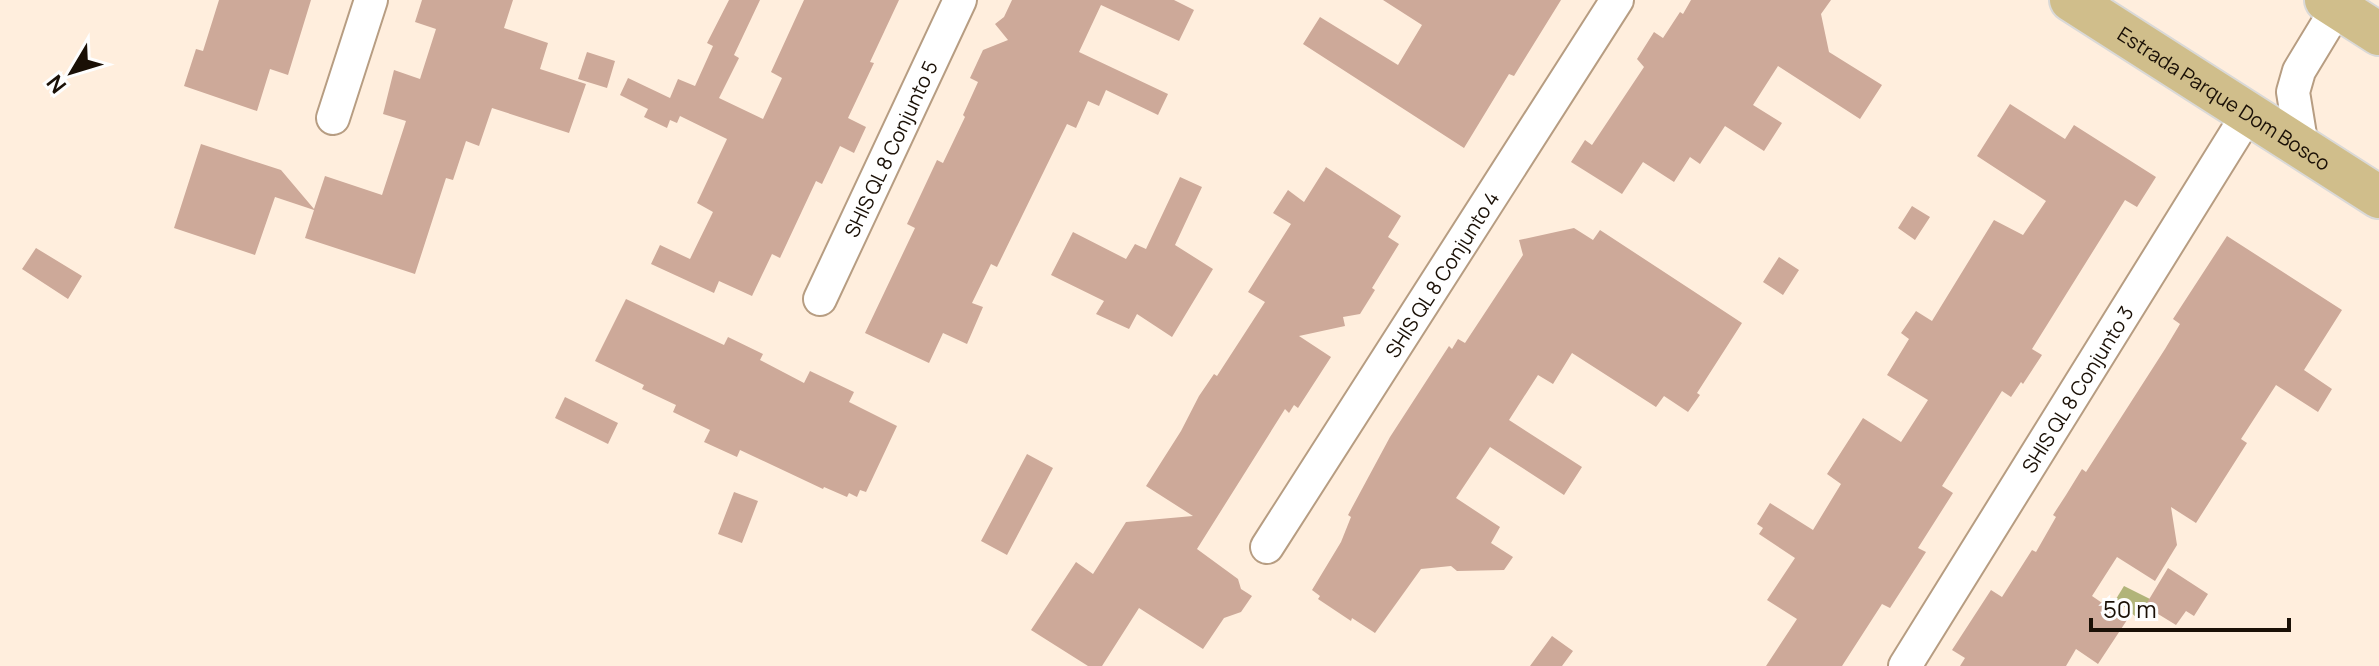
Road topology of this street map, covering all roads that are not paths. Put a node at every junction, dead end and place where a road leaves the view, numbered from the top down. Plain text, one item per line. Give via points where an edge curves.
1 (371, 0) edge
2 (960, 0) edge
3 (1617, 0) edge
4 (2071, 0) edge
5 (2354, 11) edge
6 (2248, 114) junction
7 (333, 118) dead end
8 (2302, 147) junction
9 (2379, 197) edge
10 (820, 299) dead end
11 (1267, 547) dead end
12 (1905, 666) edge

1 - 7 street
2 - 10 street, SHIS QL 8 Conjunto 5
3 - 11 street, SHIS QL 8 Conjunto 4
4 - 6 main road, Estrada Parque Dom Bosco
5 - 8 street via 2308,52 2299,71 2293,92
6 - 8 main road, Estrada Parque Dom Bosco
6 - 12 street, SHIS QL 8 Conjunto 3
8 - 9 main road, Estrada Parque Dom Bosco

